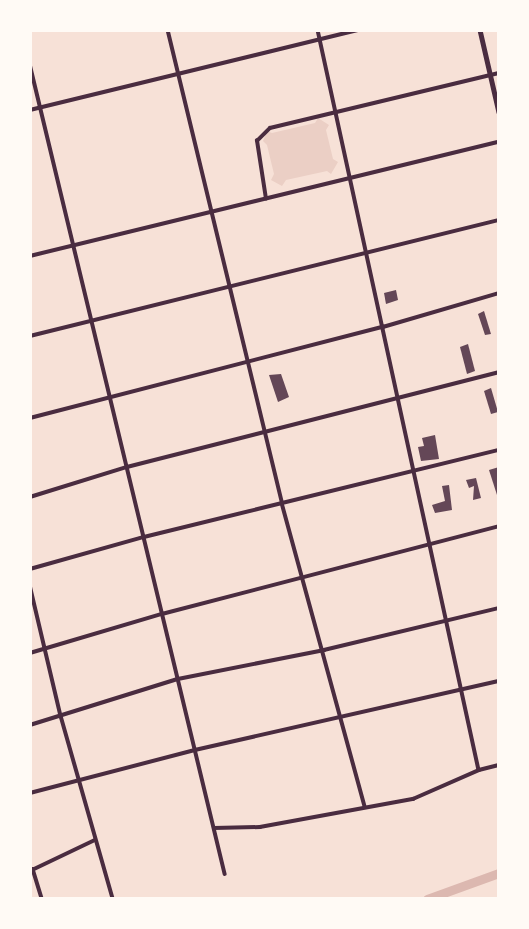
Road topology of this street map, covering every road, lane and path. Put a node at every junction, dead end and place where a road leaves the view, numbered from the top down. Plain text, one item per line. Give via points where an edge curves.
1 (168, 30) edge
2 (318, 30) edge
3 (357, 30) edge
4 (480, 30) edge
5 (320, 39) junction
6 (30, 64) edge
7 (499, 73) edge
8 (179, 74) junction
9 (490, 75) junction
10 (42, 107) junction
11 (30, 110) edge
12 (335, 111) junction
13 (499, 112) edge
14 (499, 142) edge
15 (350, 178) junction
16 (267, 199) junction
17 (213, 212) junction
18 (499, 220) edge
19 (75, 245) junction
20 (366, 253) junction
21 (30, 256) edge
22 (230, 286) junction
23 (499, 293) edge
24 (92, 321) junction
25 (383, 327) junction
26 (30, 336) edge
27 (248, 362) junction
28 (499, 372) edge
29 (111, 397) junction
30 (398, 397) junction
31 (30, 418) edge
32 (265, 433) junction
33 (499, 450) edge
34 (127, 467) junction
35 (414, 472) junction
36 (30, 497) edge
37 (282, 503) junction
38 (499, 526) edge
39 (144, 537) junction
40 (430, 544) junction
41 (30, 569) edge
42 (303, 579) junction
43 (30, 585) edge
44 (499, 608) edge
45 (162, 614) junction
46 (447, 621) junction
47 (46, 649) junction
48 (324, 650) junction
49 (30, 653) edge
50 (178, 679) junction
51 (499, 681) edge
52 (462, 690) junction
53 (61, 716) junction
54 (342, 716) junction
55 (30, 725) edge
56 (194, 750) junction
57 (499, 765) edge
58 (479, 770) junction
59 (79, 778) junction
60 (30, 793) edge
61 (365, 806) junction
62 (214, 828) junction
63 (95, 840) junction
64 (31, 870) edge
65 (225, 874) dead end
66 (41, 899) edge
67 (113, 899) edge

1 - 8 street
2 - 5 street
3 - 5 street
4 - 9 street
5 - 8 street
5 - 12 street
6 - 10 street
7 - 9 street
8 - 10 street
8 - 17 street
9 - 12 street
9 - 13 street
10 - 11 street
10 - 19 street
12 - 15 street
12 - 16 street via 262,134 257,141
14 - 15 street
15 - 16 street
15 - 20 street
16 - 17 street
17 - 19 street
17 - 22 street
18 - 20 street
19 - 21 street
19 - 24 street
20 - 22 street
20 - 25 street
22 - 24 street
22 - 27 street
23 - 25 street
24 - 26 street
24 - 29 street
25 - 27 street
25 - 30 street
27 - 29 street
27 - 32 street
28 - 30 street
29 - 31 street
29 - 34 street
30 - 32 street
30 - 35 street
32 - 34 street
32 - 37 street
33 - 35 street
34 - 36 street
34 - 39 street
35 - 37 street
35 - 40 street
37 - 39 street
37 - 42 street
38 - 40 street
39 - 41 street
39 - 45 street
40 - 42 street
40 - 46 street
42 - 45 street
42 - 48 street
43 - 47 street
44 - 46 street
45 - 47 street
45 - 50 street
46 - 48 street
46 - 52 street
47 - 49 street
47 - 53 street
48 - 50 street
48 - 54 street
50 - 53 street
50 - 56 street
51 - 52 street
52 - 54 street
52 - 58 street
53 - 55 street
53 - 59 street
54 - 56 street
54 - 61 street
56 - 59 street
56 - 62 street
57 - 58 street
58 - 61 street via 413,799
59 - 60 street
59 - 63 street
61 - 62 street via 260,827
62 - 65 street
63 - 64 street
63 - 67 street
64 - 66 street

